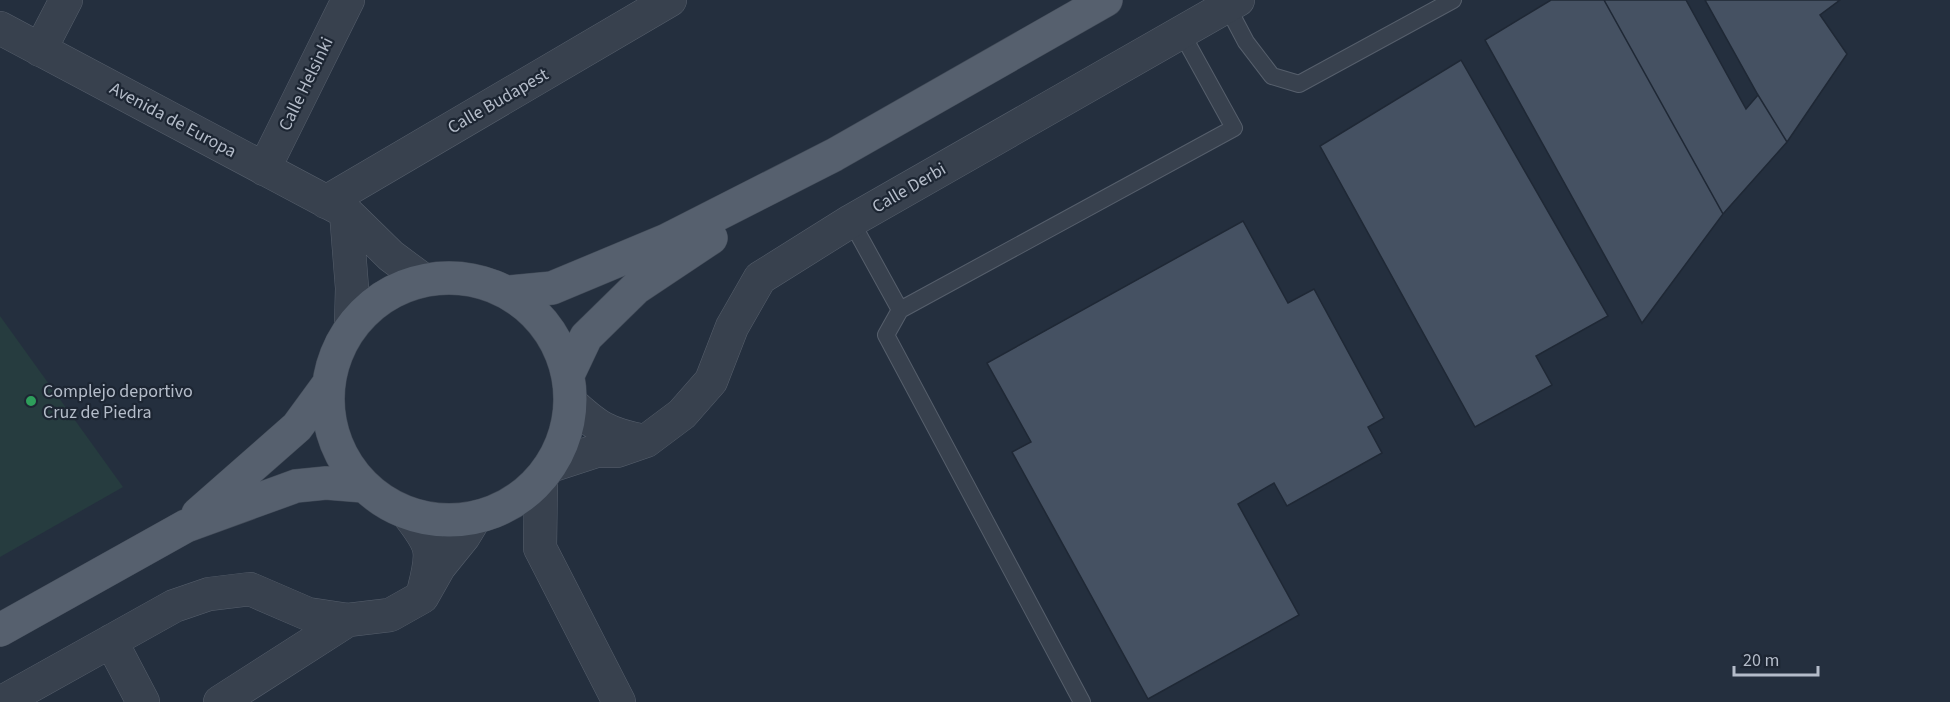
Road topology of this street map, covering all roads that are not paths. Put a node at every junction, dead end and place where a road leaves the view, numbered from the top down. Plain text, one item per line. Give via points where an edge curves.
1 (66, 0) edge
2 (348, 0) edge
3 (670, 0) edge
4 (1106, 0) edge
5 (1453, 0) edge
6 (1232, 3) edge
7 (0, 28) edge
8 (1181, 32) junction
9 (40, 50) junction
10 (834, 155) junction
11 (264, 169) junction
12 (336, 207) junction
13 (851, 221) junction
14 (422, 279) junction
15 (508, 292) junction
16 (900, 310) junction
17 (351, 325) junction
18 (327, 386) junction
19 (569, 389) junction
20 (646, 441) junction
21 (546, 472) junction
22 (363, 486) junction
23 (408, 514) junction
24 (475, 518) junction
25 (186, 526) junction
26 (422, 597) junction
27 (348, 620) junction
28 (0, 630) edge
29 (111, 641) junction
30 (2, 702) edge
31 (143, 702) edge
32 (220, 702) edge
33 (619, 702) edge
34 (1082, 702) edge

1 - 9 street
2 - 11 street, Calle Helsinki
3 - 12 street, Calle Budapest
4 - 10 main road
5 - 6 lane via 1299,84 1272,76 1246,42
6 - 8 street, Calle Derbi
7 - 9 street, Avenida de Europa
8 - 13 street, Calle Derbi
8 - 16 lane via 1234,128
9 - 11 street, Avenida de Europa
10 - 15 main road via 667,240 552,288
10 - 19 main road via 636,288 586,337
11 - 12 street, Avenida de Europa
12 - 14 street, Avenida de Europa
12 - 17 street via 352,288
13 - 16 lane
13 - 20 street, Calle Derbi via 760,278 732,327 711,381 682,414
14 - 15 main road via 452,276 481,280
14 - 17 main road via 382,296
15 - 19 main road via 547,327
16 - 34 lane via 886,336
17 - 18 main road via 335,354
18 - 22 main road via 334,440
18 - 25 main road via 297,427
19 - 20 street via 594,424 619,436
19 - 21 main road via 565,436
20 - 21 street, Calle Derbi via 617,451 596,451
21 - 24 main road via 517,500
21 - 33 street via 540,548
22 - 23 main road via 384,503
22 - 25 main road via 296,486
23 - 24 main road via 441,521
23 - 26 street via 424,535 432,558
24 - 26 street
25 - 28 main road
26 - 27 street via 390,615
27 - 29 street via 308,614 250,588 209,594 174,606
27 - 32 street
29 - 30 street
29 - 31 street

